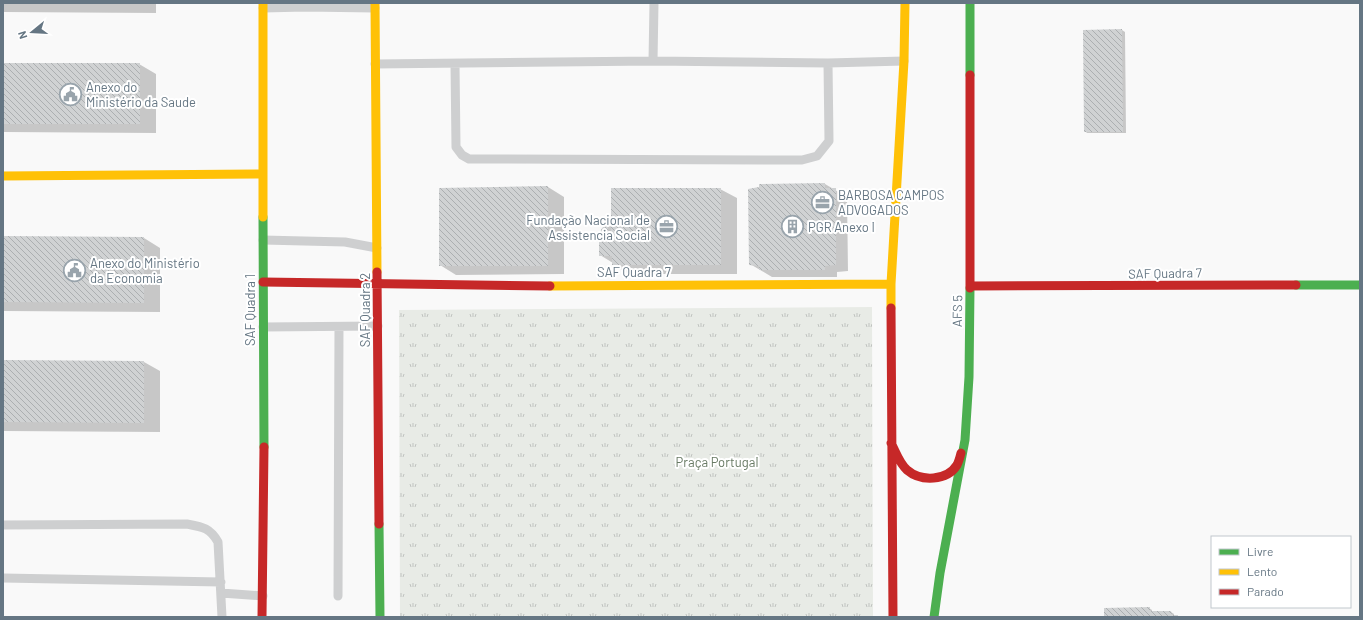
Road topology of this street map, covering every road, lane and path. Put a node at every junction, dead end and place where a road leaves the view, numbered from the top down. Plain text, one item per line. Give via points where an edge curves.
1 (654, 3) edge
2 (905, 3) edge
3 (970, 3) edge
4 (263, 5) edge
5 (375, 5) edge
6 (653, 61) junction
7 (904, 61) junction
8 (828, 63) junction
9 (376, 64) junction
10 (455, 64) junction
11 (263, 174) junction
12 (3, 176) edge
13 (263, 240) junction
14 (377, 248) junction
15 (263, 282) junction
16 (891, 284) junction
17 (378, 285) junction
18 (1360, 285) edge
19 (970, 286) junction
20 (378, 326) junction
21 (263, 327) junction
22 (340, 327) junction
23 (965, 440) junction
24 (891, 442) junction
25 (3, 525) edge
26 (3, 578) edge
27 (221, 582) junction
28 (221, 593) junction
29 (263, 596) junction
30 (338, 596) dead end
31 (222, 617) edge
32 (262, 617) edge
33 (380, 617) edge
34 (893, 617) edge
35 (934, 617) edge

1 - 6 lane
2 - 7 street
3 - 19 street, AFS 5
4 - 5 lane
4 - 11 street, SAF Quadra 1
5 - 9 street, SAF Quadra 2
6 - 8 lane
6 - 10 lane
7 - 8 lane
7 - 16 street
8 - 10 lane via 829,141 817,156 802,160 469,159 456,147
9 - 10 lane
9 - 14 street, SAF Quadra 2
11 - 12 street
11 - 13 street, SAF Quadra 1
13 - 14 lane via 345,242
13 - 15 street, SAF Quadra 1
14 - 17 street, SAF Quadra 2
15 - 17 street, SAF Quadra 7
15 - 21 street, SAF Quadra 1
16 - 17 street, SAF Quadra 7
16 - 24 street
17 - 20 street, SAF Quadra 2
18 - 19 street, SAF Quadra 7
19 - 23 street, AFS 5
20 - 22 lane
20 - 33 street, SAF Quadra 2
21 - 22 lane
21 - 29 street, SAF Quadra 1
22 - 30 lane
23 - 24 street via 957,466 947,474 930,479 906,469
23 - 35 street, AFS 5
24 - 34 street
25 - 27 lane via 187,524 202,527 213,533 218,542
26 - 27 lane
27 - 28 lane
28 - 29 lane
28 - 31 lane
29 - 32 street, SAF Quadra 1

